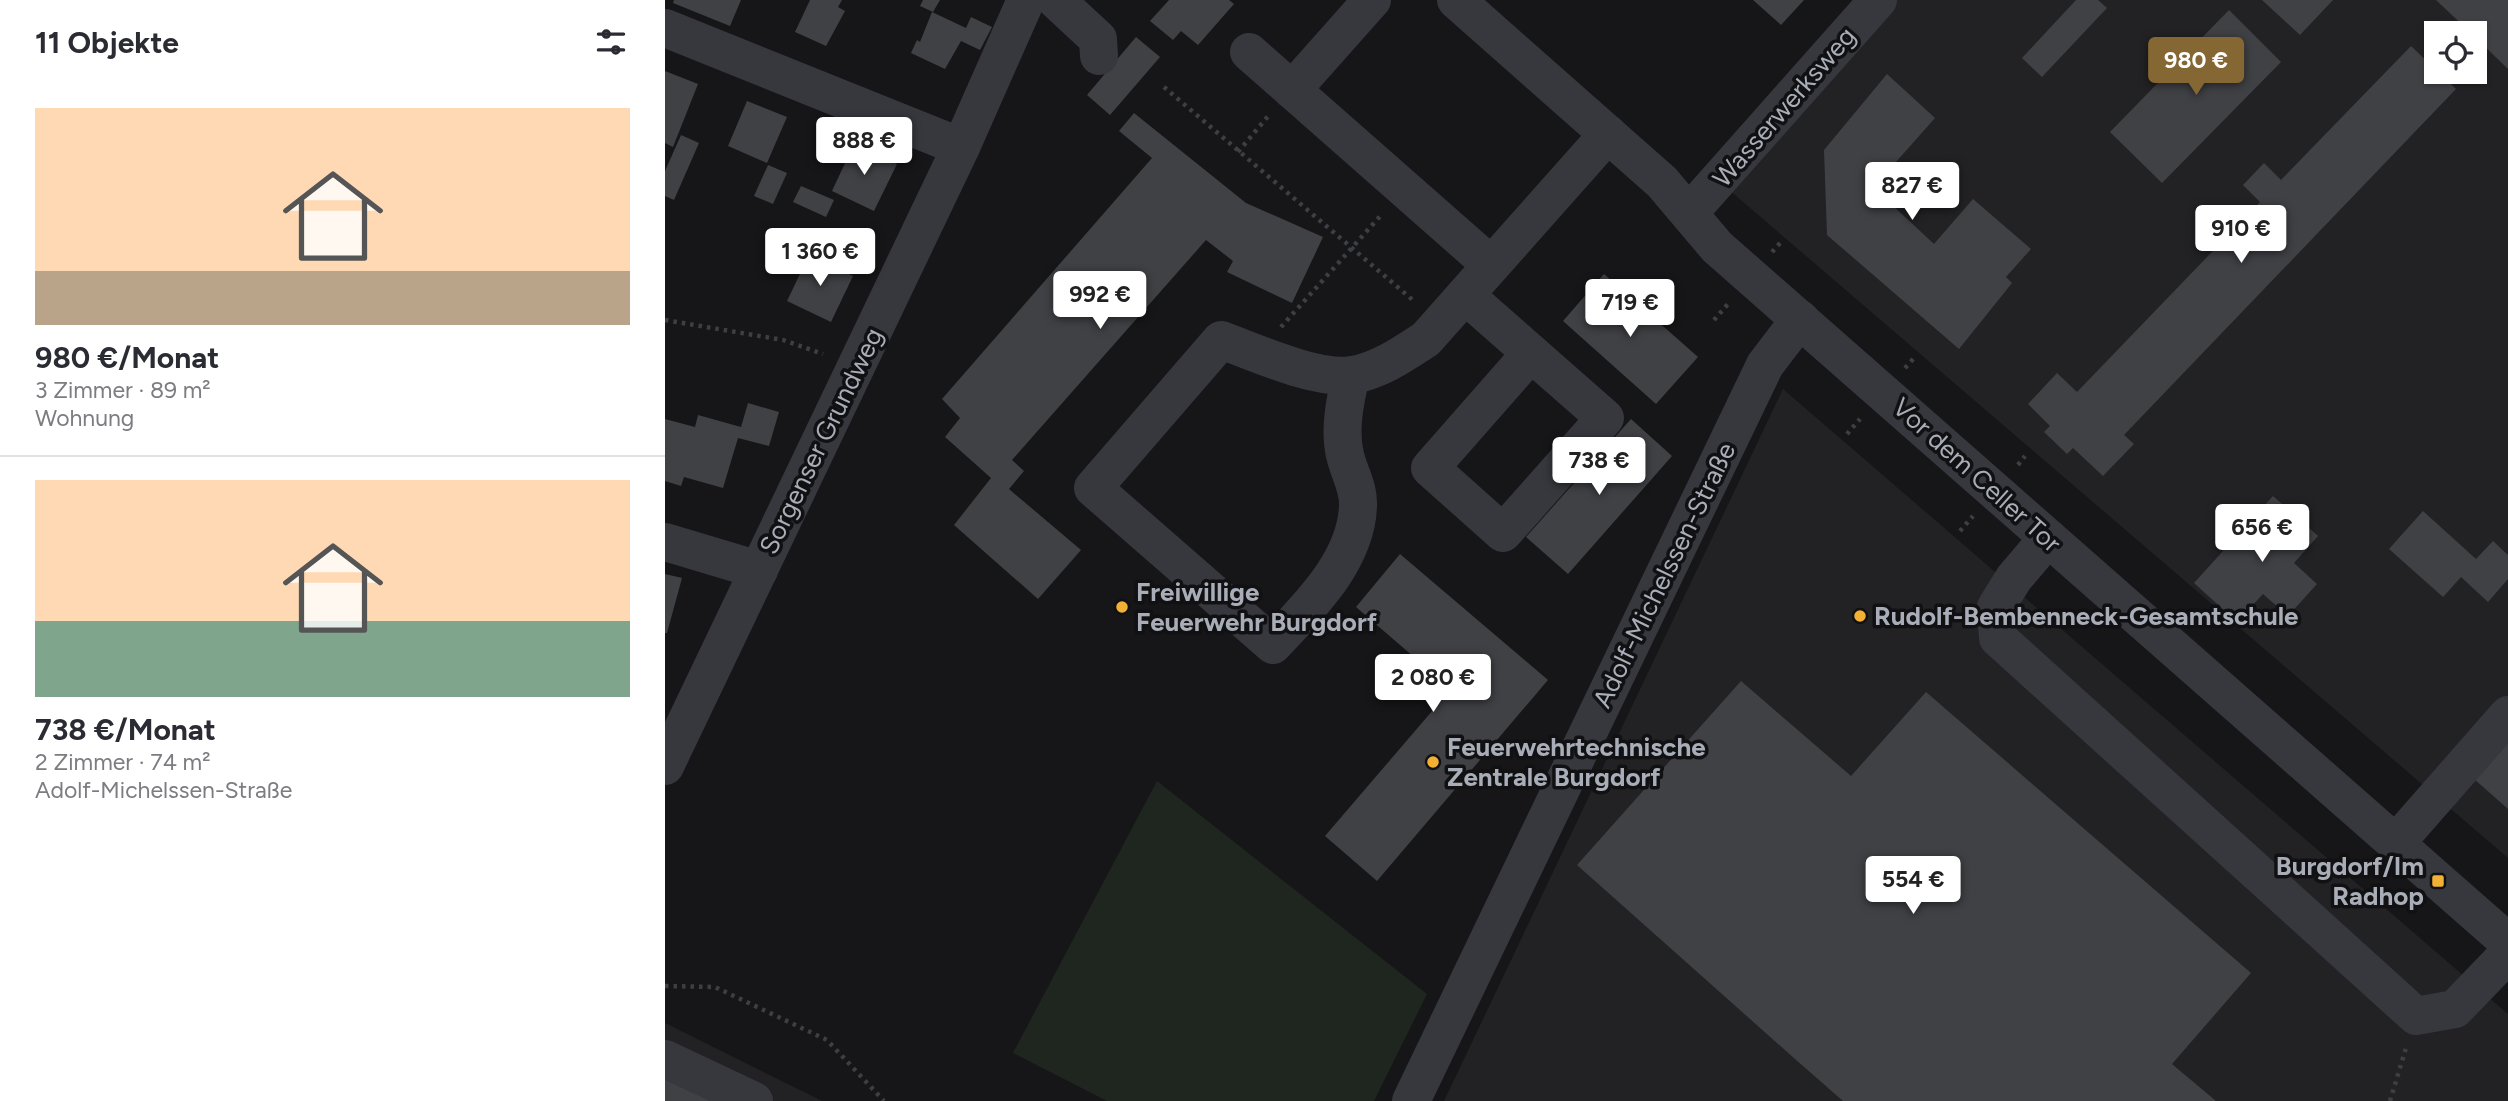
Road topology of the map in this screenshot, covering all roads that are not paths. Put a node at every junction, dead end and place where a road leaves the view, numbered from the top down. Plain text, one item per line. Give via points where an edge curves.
1 (1027, 0) edge
2 (1056, 0) edge
3 (1372, 0) edge
4 (1456, 0) edge
5 (1878, 0) edge
6 (665, 28) edge
7 (1249, 52) dead end
8 (1099, 56) dead end
9 (1292, 90) junction
10 (1608, 134) junction
11 (961, 147) junction
12 (1689, 213) junction
13 (1491, 265) junction
14 (1465, 295) junction
15 (1801, 319) junction
16 (1531, 353) junction
17 (1351, 375) junction
18 (2048, 538) junction
19 (665, 542) edge
20 (759, 570) junction
21 (2508, 715) edge
22 (665, 766) edge
23 (2395, 844) junction
24 (2508, 942) edge
25 (2508, 954) edge
26 (665, 1059) edge
27 (754, 1101) edge
28 (1411, 1101) edge

1 - 11 street, Sorgenser Grundweg
2 - 8 street via 1098,39
3 - 9 street
4 - 10 street, Vor dem Celler Tor
5 - 12 street, Wasserwerksweg
6 - 11 street
7 - 9 street
9 - 13 street
10 - 12 street, Vor dem Celler Tor
10 - 13 street
11 - 20 street, Sorgenser Grundweg
12 - 15 street, Vor dem Celler Tor via 1717,247
13 - 14 street
14 - 16 street
14 - 17 street via 1426,339 1389,363
15 - 18 street, Vor dem Celler Tor
15 - 28 street, Adolf-Michelssen-Straße via 1765,365
16 - 16 street via 1605,418 1503,533 1430,468
17 - 17 street via 1313,371 1221,340 1093,488 1273,645 1331,579 1352,536 1358,506 1342,434
18 - 23 street, Vor dem Celler Tor
18 - 25 street via 1996,607 1997,638 2416,1016 2455,1009
19 - 20 street
20 - 22 street, Sorgenser Grundweg
21 - 23 street
23 - 24 street, Vor dem Celler Tor
26 - 27 street

